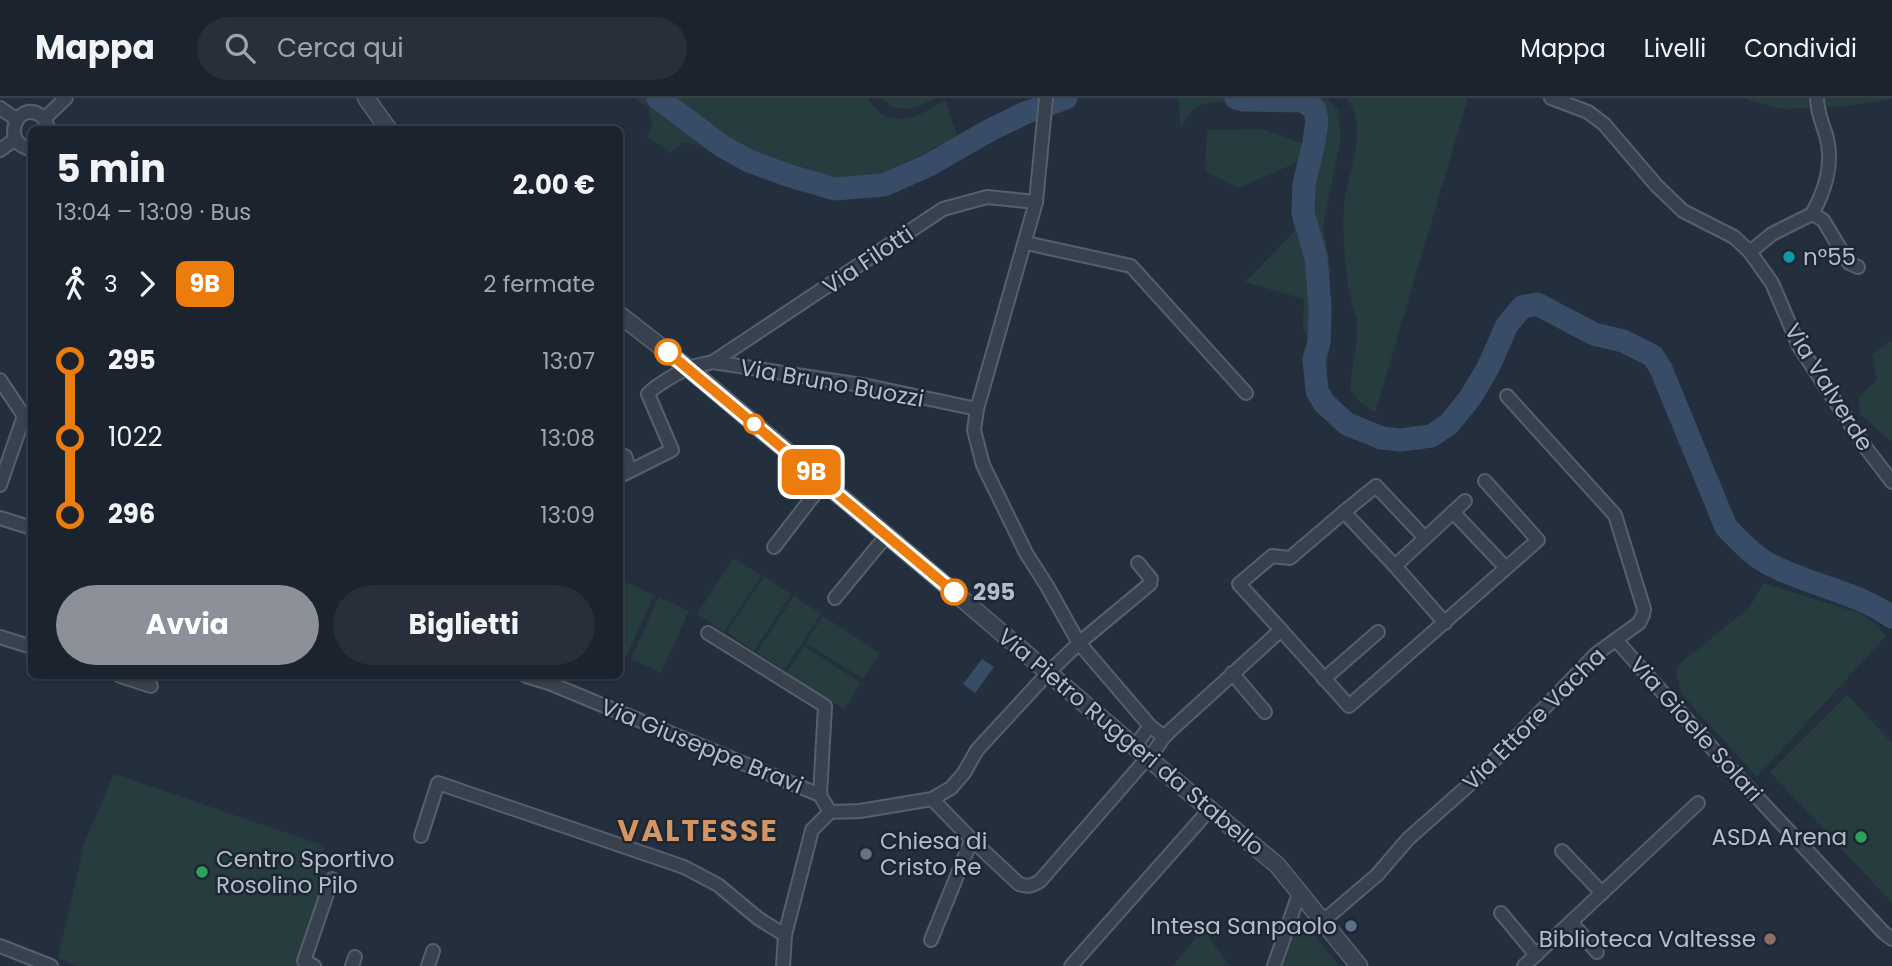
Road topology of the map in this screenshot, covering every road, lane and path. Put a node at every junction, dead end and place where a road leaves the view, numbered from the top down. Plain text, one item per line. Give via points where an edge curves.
1 (66, 98) edge
2 (1046, 98) edge
3 (1551, 98) edge
4 (1817, 98) edge
5 (371, 100) edge
6 (0, 108) edge
7 (16, 119) junction
8 (46, 124) edge
9 (387, 126) edge
10 (14, 139) junction
11 (28, 148) edge
12 (0, 150) edge
13 (1036, 202) junction
14 (1812, 214) junction
15 (1026, 243) junction
16 (1750, 252) junction
17 (1858, 267) dead end
18 (623, 317) edge
19 (713, 362) junction
20 (688, 368) junction
21 (0, 380) edge
22 (1246, 393) dead end
23 (1507, 396) dead end
24 (976, 409) junction
25 (28, 417) edge
26 (625, 456) dead end
27 (625, 473) edge
28 (1485, 481) dead end
29 (824, 482) junction
30 (1892, 482) edge
31 (0, 485) edge
32 (1465, 501) dead end
33 (1453, 512) junction
34 (1344, 513) junction
35 (0, 519) edge
36 (28, 527) edge
37 (887, 535) junction
38 (1425, 538) junction
39 (774, 547) dead end
40 (1138, 563) dead end
41 (1395, 566) junction
42 (1506, 568) junction
43 (835, 598) dead end
44 (1445, 623) junction
45 (1281, 630) junction
46 (1378, 632) dead end
47 (708, 633) dead end
48 (0, 637) edge
49 (1616, 640) junction
50 (1079, 643) junction
51 (28, 646) edge
52 (1048, 673) junction
53 (1232, 673) junction
54 (130, 679) edge
55 (536, 679) edge
56 (1324, 679) junction
57 (151, 685) dead end
58 (1265, 712) dead end
59 (1150, 726) junction
60 (1164, 737) junction
61 (1135, 746) junction
62 (1149, 759) junction
63 (820, 795) junction
64 (932, 799) junction
65 (1698, 803) dead end
66 (1210, 809) junction
67 (830, 812) junction
68 (421, 836) dead end
69 (973, 841) junction
70 (1562, 851) dead end
71 (332, 879) dead end
72 (1300, 891) junction
73 (1602, 893) junction
74 (1501, 913) dead end
75 (1323, 921) junction
76 (1571, 922) junction
77 (785, 935) junction
78 (1892, 939) edge
79 (931, 940) dead end
80 (0, 946) edge
81 (433, 951) dead end
82 (1597, 952) dead end
83 (1536, 955) junction
84 (51, 966) edge
85 (314, 966) edge
86 (428, 966) edge
87 (783, 966) edge
88 (1071, 966) edge
89 (1274, 966) edge
90 (1359, 966) edge
91 (1524, 966) edge

1 - 8 street
2 - 13 street
3 - 16 street, Via Valverde via 1588,112 1604,124 1684,211 1734,237
4 - 14 street via 1829,155 1827,180
5 - 9 street
6 - 7 street
7 - 8 street via 32,112
7 - 10 street
10 - 11 street
10 - 12 street
13 - 15 street
13 - 19 street, Via Filotti via 987,197 943,209
14 - 16 street via 1772,234
14 - 17 street via 1823,220 1849,263
15 - 22 street via 1131,266
15 - 24 street
16 - 30 street, Via Valverde via 1772,283 1799,346
18 - 20 street, Via Pietro Ruggeri da Stabello
19 - 20 street, Via Bruno Buozzi
19 - 24 street, Via Bruno Buozzi
20 - 27 street, Via Bruno Buozzi via 652,387 648,394 672,450
20 - 29 street, Via Pietro Ruggeri da Stabello
21 - 25 street
23 - 49 street, Via Ettore Vacha via 1615,515 1644,610 1639,623
24 - 50 street via 974,430 983,465
25 - 31 street
26 - 27 street
28 - 42 street via 1538,540
29 - 37 street, Via Pietro Ruggeri da Stabello
29 - 39 street
32 - 33 street
33 - 38 street
33 - 42 street
34 - 38 street via 1376,486
34 - 41 street
34 - 45 street via 1290,558 1272,555 1239,584
35 - 36 street
37 - 43 street
37 - 52 street, Via Pietro Ruggeri da Stabello
38 - 41 street
40 - 50 street via 1150,584
41 - 44 street
42 - 44 street
44 - 56 street via 1349,706
45 - 53 street
45 - 56 street
46 - 56 street
47 - 63 street via 825,706
48 - 51 street
49 - 75 street, Via Ettore Vacha via 1596,654 1479,776
49 - 78 street, Via Gioele Solari
50 - 52 street
50 - 59 street
52 - 61 street, Via Pietro Ruggeri da Stabello
52 - 64 street via 977,750 951,788
53 - 58 street
53 - 60 street
54 - 57 street
55 - 63 street, Via Giuseppe Bravi
59 - 60 street
59 - 61 street
60 - 62 street
61 - 62 street, Via Pietro Ruggeri da Stabello
62 - 66 street, Via Pietro Ruggeri da Stabello
62 - 69 street via 1033,886 1019,884
63 - 67 street, Via Giuseppe Bravi
64 - 67 street
64 - 69 street
65 - 73 street
66 - 72 street, Via Pietro Ruggeri da Stabello via 1277,865
66 - 88 street
67 - 77 street via 812,830
68 - 77 street via 439,783 684,867 718,885
69 - 79 street
70 - 73 street
71 - 85 street via 304,961
72 - 75 street, Via Pietro Ruggeri da Stabello
72 - 89 street
73 - 76 street
74 - 83 street
75 - 90 street, Via Pietro Ruggeri da Stabello
76 - 82 street
76 - 83 street
77 - 87 street
80 - 84 street
81 - 86 street
83 - 91 street

